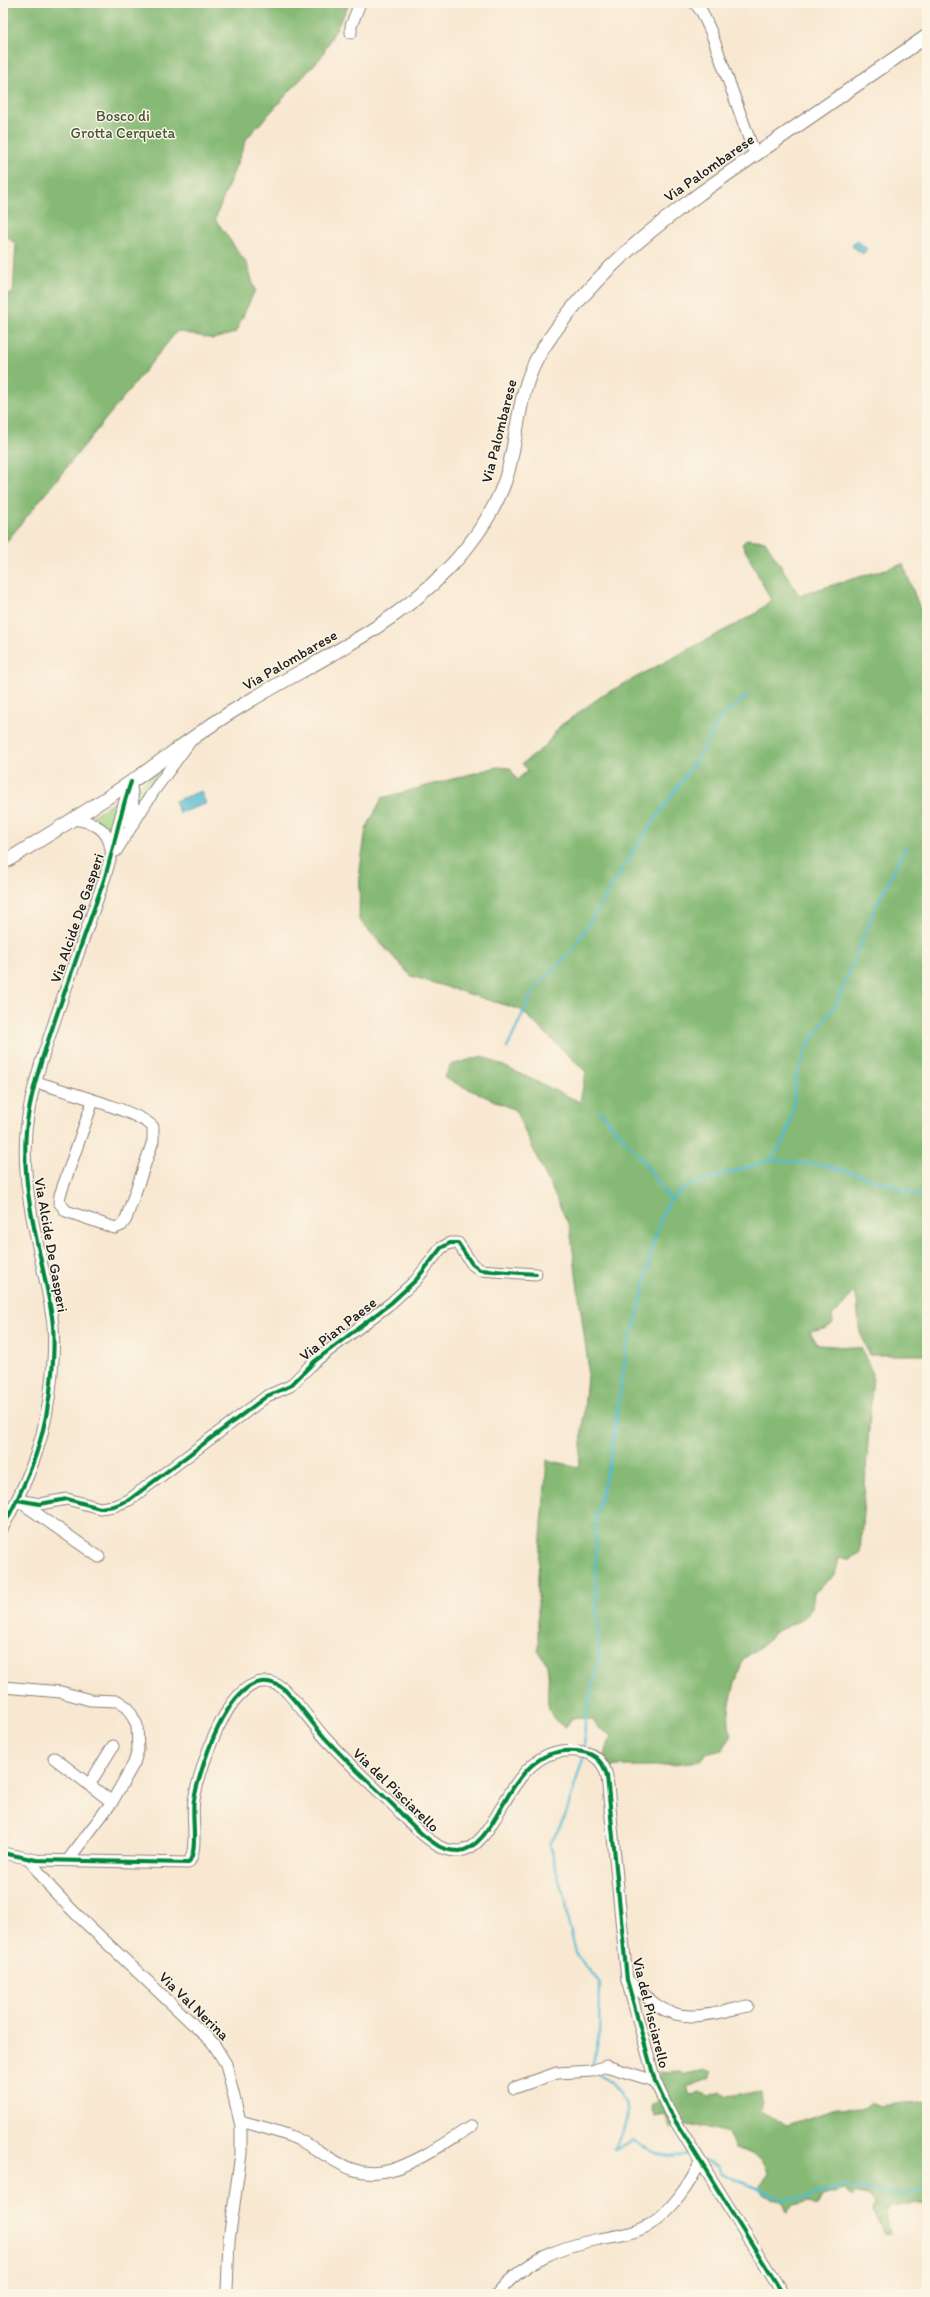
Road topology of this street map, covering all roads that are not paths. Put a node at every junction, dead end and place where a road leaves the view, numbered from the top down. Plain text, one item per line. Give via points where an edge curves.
1 (360, 3) edge
2 (695, 3) edge
3 (351, 33) dead end
4 (927, 36) edge
5 (755, 155) junction
6 (192, 738) junction
7 (131, 782) junction
8 (72, 819) junction
9 (126, 835) junction
10 (111, 859) junction
11 (3, 863) edge
12 (36, 1082) junction
13 (94, 1101) junction
14 (536, 1274) dead end
15 (17, 1500) junction
16 (3, 1527) edge
17 (99, 1557) dead end
18 (3, 1687) edge
19 (113, 1746) dead end
20 (54, 1758) dead end
21 (89, 1785) junction
22 (112, 1802) junction
23 (3, 1853) edge
24 (29, 1859) junction
25 (68, 1860) junction
26 (627, 1980) junction
27 (748, 2006) dead end
28 (655, 2081) junction
29 (514, 2088) dead end
30 (241, 2121) junction
31 (472, 2126) dead end
32 (700, 2162) junction
33 (227, 2290) dead end
34 (497, 2294) edge
35 (783, 2294) edge

1 - 3 street via 351,26
2 - 5 street via 712,32
4 - 5 main road, Via Palombarese
5 - 6 main road, Via Palombarese via 680,206 630,248 558,328 537,358 526,383 510,463 502,488 485,520 445,572 411,605 390,620 237,708
6 - 7 main road, Via Palombarese
6 - 9 street, Via Alcide De Gasperi via 152,792
7 - 8 main road, Via Palombarese
7 - 9 street, Via Alcide De Gasperi via 133,808
7 - 10 street, Via Alcide De Gasperi
8 - 10 street, Via Alcide De Gasperi via 92,823 105,833 110,842
8 - 11 main road, Via Palombarese
9 - 10 street, Via Alcide De Gasperi
10 - 12 street, Via Alcide De Gasperi
12 - 13 street
12 - 15 street, Via Alcide De Gasperi via 27,1128 26,1183 51,1310 53,1364 49,1404 42,1436 32,1470
13 - 13 street via 145,1120 155,1131 154,1141 126,1219 122,1225 115,1228 69,1213 59,1202
14 - 15 street, Via Pian Paese via 480,1270 472,1264 458,1243 447,1244 397,1298 315,1361 292,1384 267,1396 129,1500 100,1508 66,1499 40,1504
15 - 16 street, Via Alcide De Gasperi
15 - 17 street
18 - 22 street via 61,1692 86,1700 118,1701 125,1705 137,1726 138,1750
19 - 21 street
20 - 21 street
21 - 22 street
22 - 25 street
23 - 24 street, Via del Pisciarello
24 - 25 street, Via del Pisciarello
24 - 30 street, Via Val Nerina via 67,1905 216,2046 226,2064
25 - 26 street, Via del Pisciarello via 183,1864 190,1861 193,1855 192,1815 195,1796 218,1726 237,1698 248,1688 262,1681 273,1682 284,1689 339,1752 426,1837 447,1850 467,1849 480,1840 510,1791 532,1766 555,1753 582,1752 600,1762 607,1776
26 - 27 street via 656,2005 678,2015 701,2015
26 - 28 street, Via del Pisciarello
28 - 29 street via 606,2066 592,2071 557,2073
28 - 32 street, Via del Pisciarello via 667,2107
30 - 31 street via 297,2139 346,2168 374,2172 410,2163
30 - 33 street, Via Val Nerina via 241,2154 229,2240
32 - 34 street via 680,2195 652,2224 632,2232 568,2246 548,2254 521,2270
32 - 35 street, Via del Pisciarello

